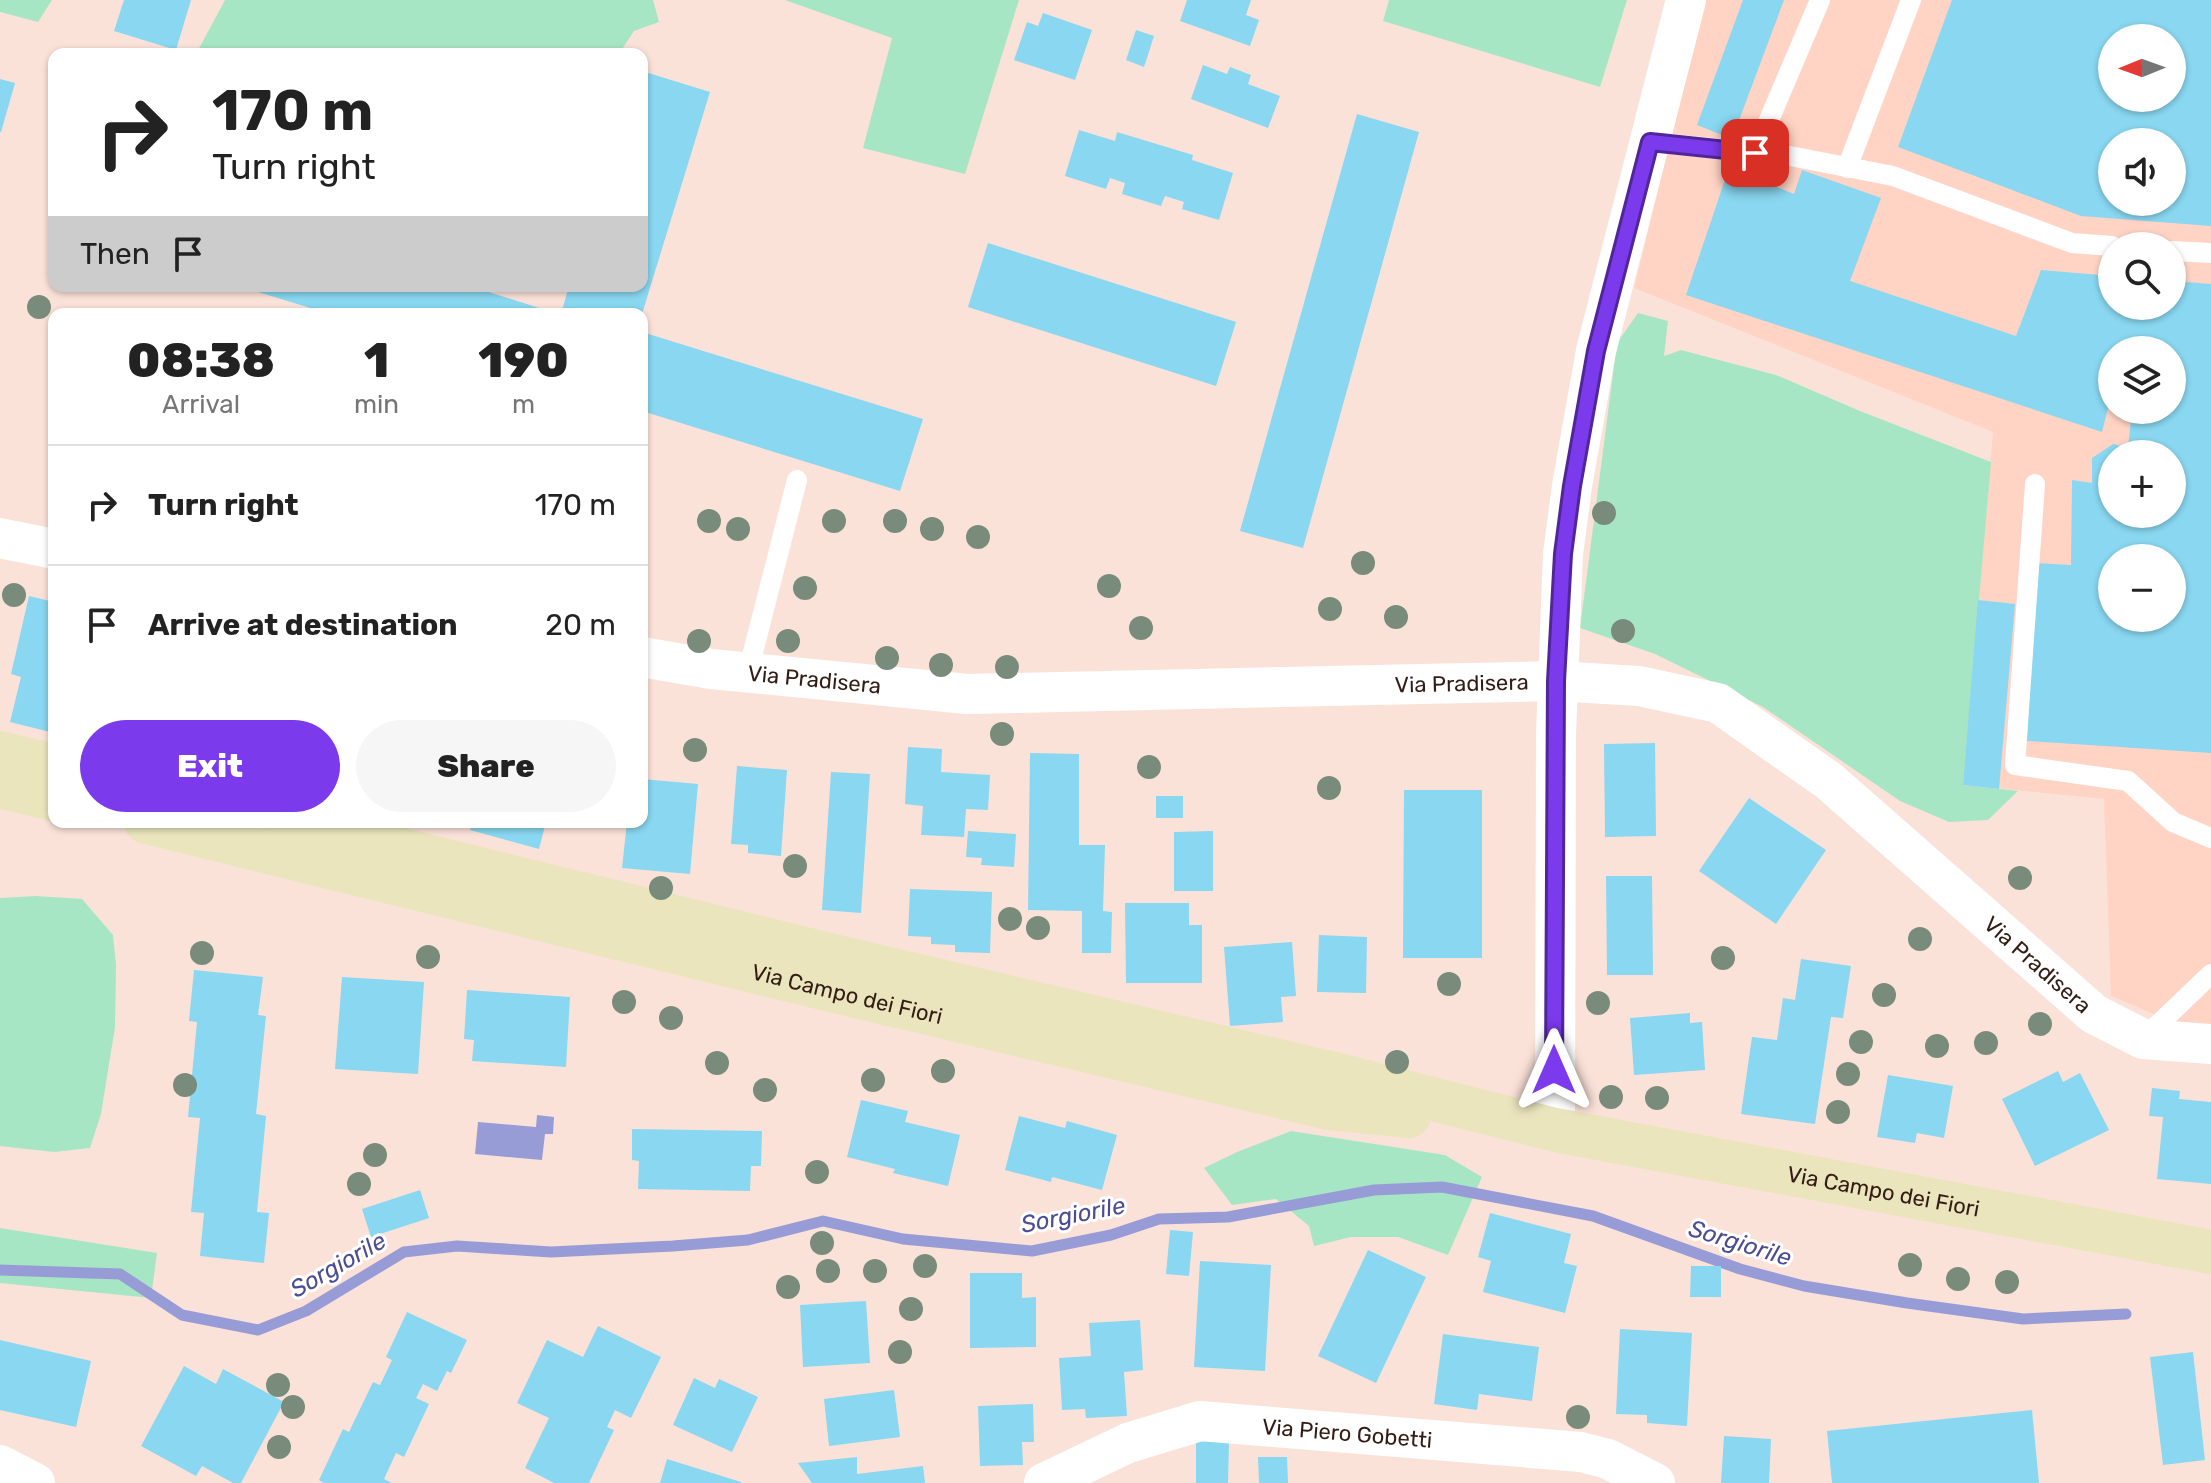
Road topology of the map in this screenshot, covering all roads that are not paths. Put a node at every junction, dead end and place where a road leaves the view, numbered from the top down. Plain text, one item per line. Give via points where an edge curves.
1 (1686, 0) edge
2 (1820, 0) edge
3 (1911, 0) edge
4 (1650, 142) junction
5 (1755, 153) junction
6 (1847, 168) junction
7 (2098, 245) edge
8 (2186, 252) edge
9 (2211, 253) edge
10 (797, 480) dead end
11 (2035, 484) dead end
12 (0, 538) edge
13 (48, 548) edge
14 (648, 658) edge
15 (748, 672) junction
16 (1556, 681) junction
17 (0, 753) edge
18 (48, 765) edge
19 (0, 786) edge
20 (48, 798) edge
21 (170, 828) edge
22 (312, 828) edge
23 (2211, 838) edge
24 (2211, 974) edge
25 (2143, 1039) junction
26 (2211, 1044) edge
27 (1555, 1130) junction
28 (2211, 1252) edge
29 (0, 1465) edge
30 (35, 1483) edge
31 (1044, 1483) edge
32 (1655, 1483) edge

1 - 4 street
2 - 5 lane
3 - 6 lane
4 - 5 lane
4 - 16 street via 1596,351 1572,486
5 - 6 lane
6 - 7 lane via 1893,176 2072,243
8 - 9 lane
10 - 15 lane
11 - 23 lane via 2015,765 2128,781 2173,822
12 - 13 street
14 - 15 street, Via Pradisera
15 - 16 street, Via Pradisera via 967,694
16 - 25 street, Via Pradisera via 1639,686 1718,703 1829,781 2094,1014
16 - 27 street
17 - 18 street
19 - 20 street
21 - 27 street, Via Campo dei Fiori via 1329,1108
22 - 27 street, Via Campo dei Fiori
24 - 25 lane
25 - 26 street, Via Pradisera
27 - 28 street, Via Campo dei Fiori
29 - 30 street
31 - 32 street, Via Piero Gobetti via 1128,1443 1200,1421 1581,1452

